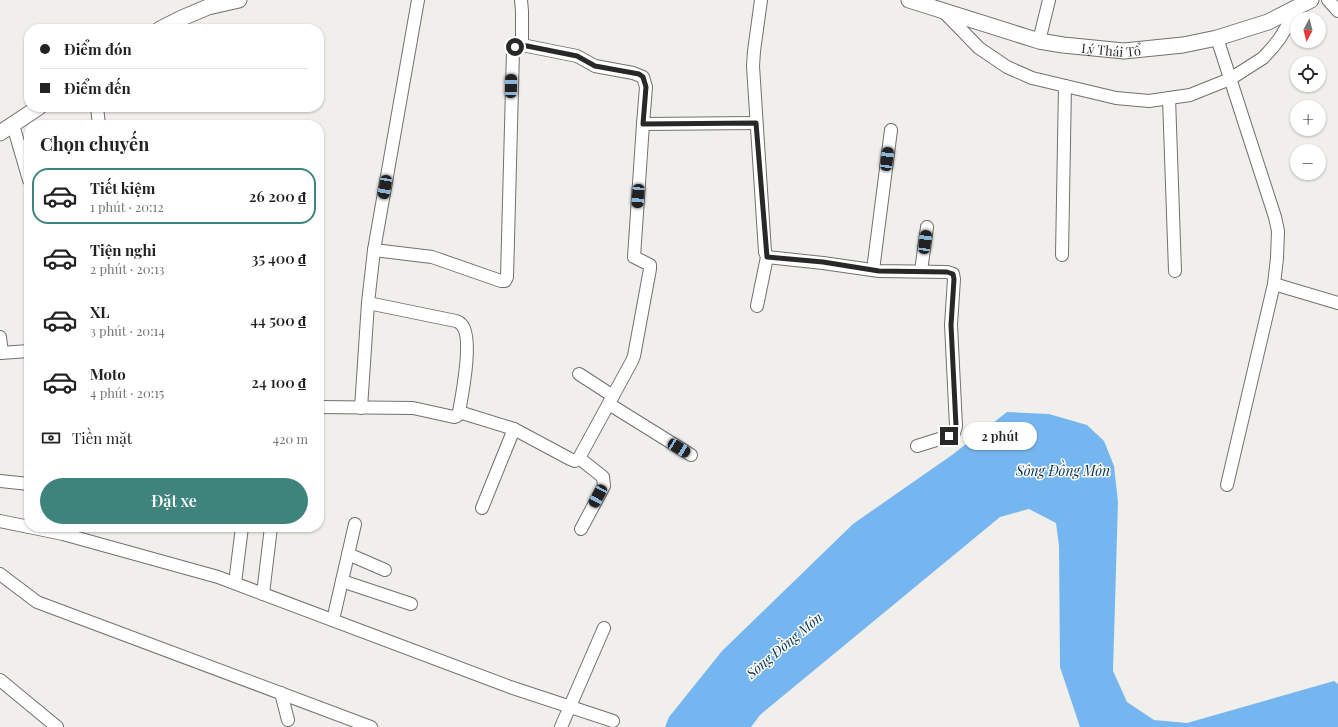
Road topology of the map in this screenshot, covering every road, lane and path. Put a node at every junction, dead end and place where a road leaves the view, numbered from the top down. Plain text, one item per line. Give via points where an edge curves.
1 (239, 0) edge
2 (418, 0) edge
3 (521, 0) edge
4 (761, 0) edge
5 (909, 0) edge
6 (1049, 0) edge
7 (1328, 0) edge
8 (1305, 3) edge
9 (207, 4) edge
10 (1338, 11) edge
11 (944, 12) junction
12 (170, 24) edge
13 (1217, 38) junction
14 (1039, 41) junction
15 (522, 45) junction
16 (1230, 80) junction
17 (1065, 86) junction
18 (1169, 98) junction
19 (31, 112) edge
20 (756, 123) junction
21 (13, 124) junction
22 (643, 124) junction
23 (891, 130) dead end
24 (0, 133) edge
25 (24, 162) edge
26 (927, 227) dead end
27 (374, 250) junction
28 (1062, 255) dead end
29 (767, 257) junction
30 (873, 270) junction
31 (921, 271) junction
32 (1175, 271) dead end
33 (1274, 284) junction
34 (368, 303) junction
35 (1338, 303) edge
36 (757, 306) dead end
37 (0, 337) edge
38 (24, 351) edge
39 (1, 353) edge
40 (579, 374) dead end
41 (611, 400) junction
42 (324, 407) edge
43 (361, 408) junction
44 (459, 412) junction
45 (514, 429) junction
46 (917, 446) dead end
47 (691, 455) dead end
48 (579, 458) junction
49 (0, 481) edge
50 (24, 483) edge
51 (1227, 485) dead end
52 (482, 508) dead end
53 (0, 521) edge
54 (355, 524) dead end
55 (24, 526) edge
56 (581, 528) dead end
57 (53, 532) edge
58 (241, 532) edge
59 (270, 532) edge
60 (348, 554) junction
61 (385, 570) dead end
62 (0, 574) edge
63 (342, 581) junction
64 (235, 583) junction
65 (263, 594) junction
66 (411, 604) dead end
67 (333, 620) junction
68 (604, 628) dead end
69 (0, 680) edge
70 (281, 693) junction
71 (570, 706) junction
72 (288, 720) dead end
73 (613, 721) dead end
74 (56, 727) edge
75 (371, 727) edge
76 (561, 727) edge

1 - 9 main road
2 - 27 street
3 - 15 street
4 - 20 street via 753,66
5 - 11 main road, Lý Thái Tổ
6 - 14 street
7 - 10 street
8 - 13 main road, Lý Thái Tổ via 1268,22
8 - 16 street via 1263,58
9 - 12 main road
11 - 14 main road, Lý Thái Tổ
11 - 17 street via 979,48 1006,67 1032,78
13 - 14 main road, Lý Thái Tổ via 1183,45 1124,51
13 - 16 street
15 - 22 street via 577,56 595,66 643,77 646,87
15 - 27 street via 515,47 512,54 505,281 432,257
16 - 18 street via 1190,95
16 - 33 street via 1278,231
17 - 18 street via 1116,98 1149,101
17 - 28 street
18 - 32 street
19 - 21 main road
20 - 22 street
20 - 29 street
21 - 24 main road
21 - 25 street
22 - 41 street via 634,257 650,265 650,269 634,356
23 - 30 street
26 - 31 street
27 - 34 street
29 - 30 street
29 - 36 street
30 - 31 street
31 - 46 street via 953,274 951,325 956,426 954,433 949,436
33 - 35 street
33 - 51 street
34 - 43 street
34 - 44 street via 461,324 468,353
37 - 39 street
38 - 39 street
40 - 41 street
41 - 47 street
41 - 48 street
42 - 43 street
43 - 44 street via 413,408 454,417
44 - 45 street
45 - 48 street via 570,459
45 - 52 street
48 - 56 street via 603,477 604,481 604,486
49 - 50 street
53 - 55 street
54 - 60 street
57 - 64 street
58 - 64 street
59 - 65 street
60 - 61 street
60 - 63 street
62 - 70 street via 37,602
63 - 66 street
63 - 67 street
64 - 65 street
65 - 67 street
67 - 71 street via 510,687
68 - 71 street
69 - 74 street
70 - 72 street
70 - 75 street
71 - 73 street
71 - 76 street

